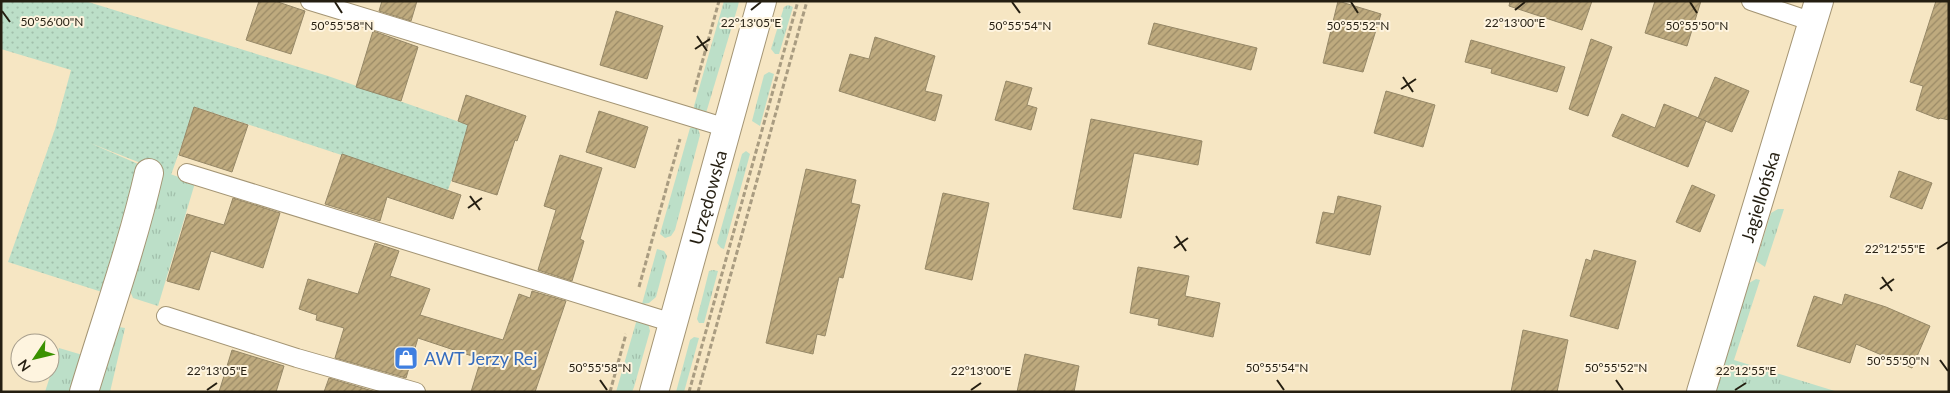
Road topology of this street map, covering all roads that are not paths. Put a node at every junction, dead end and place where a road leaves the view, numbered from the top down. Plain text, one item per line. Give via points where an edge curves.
1 (310, 1) edge
2 (762, 1) edge
3 (1750, 1) edge
4 (1816, 12) edge
5 (727, 128) junction
6 (149, 173) dead end
7 (187, 173) dead end
8 (166, 316) dead end
9 (673, 322) junction
10 (84, 392) edge
11 (416, 392) edge
12 (654, 392) edge
13 (1701, 392) edge

1 - 5 lane
2 - 5 street, Urzędowska
3 - 4 lane
4 - 13 street, Jagiellońska
5 - 9 street, Urzędowska
6 - 10 street via 137,225
7 - 9 lane
8 - 11 lane
9 - 12 street, Urzędowska

